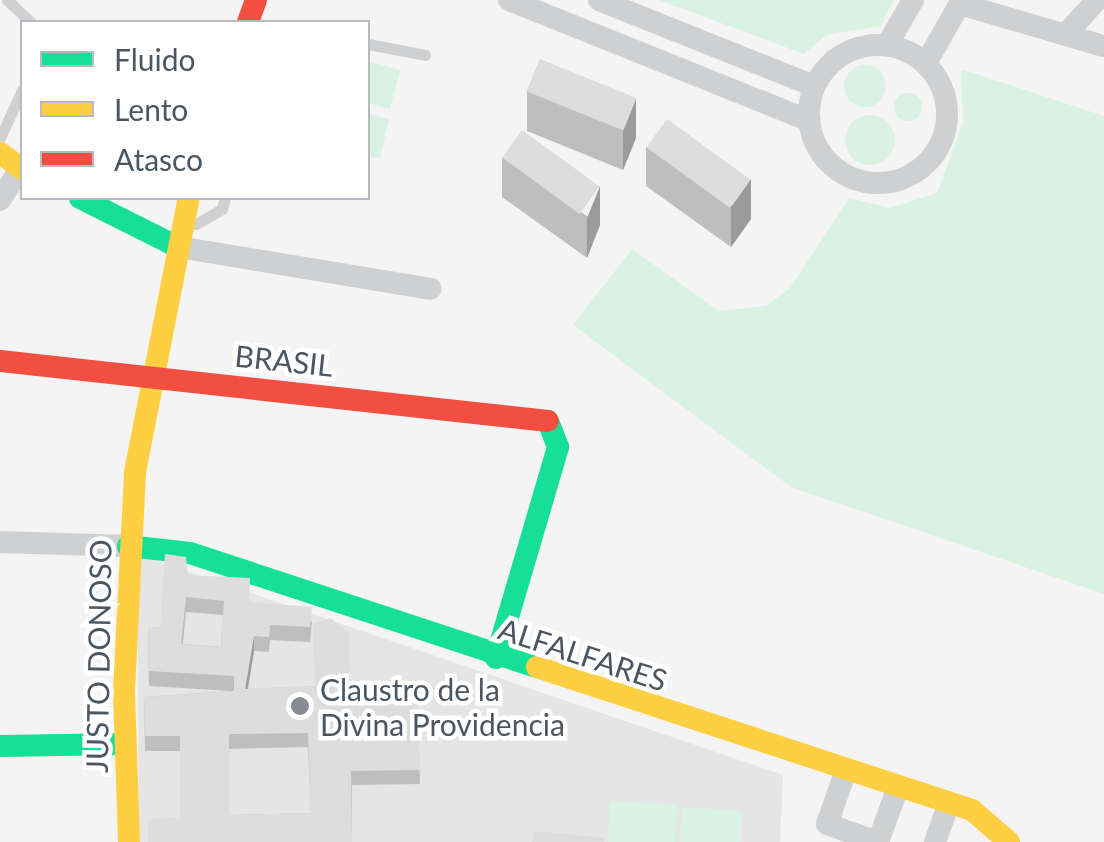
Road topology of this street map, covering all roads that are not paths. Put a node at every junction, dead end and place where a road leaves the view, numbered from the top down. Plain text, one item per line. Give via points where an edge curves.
1 (7, 0) edge
2 (509, 0) edge
3 (600, 0) edge
4 (913, 0) edge
5 (1096, 0) edge
6 (961, 2) edge
7 (29, 20) edge
8 (1066, 36) junction
9 (370, 44) edge
10 (887, 45) junction
11 (1104, 46) edge
12 (424, 56) dead end
13 (926, 63) junction
14 (814, 86) junction
15 (20, 94) edge
16 (810, 121) junction
17 (0, 138) edge
18 (20, 171) edge
19 (0, 200) edge
20 (84, 200) edge
21 (174, 200) edge
22 (190, 200) edge
23 (201, 200) edge
24 (224, 200) edge
25 (132, 223) junction
26 (196, 224) junction
27 (184, 250) junction
28 (431, 289) dead end
29 (0, 361) edge
30 (160, 378) junction
31 (0, 542) edge
32 (128, 546) junction
33 (496, 658) junction
34 (124, 744) junction
35 (0, 746) edge
36 (846, 770) junction
37 (898, 786) junction
38 (949, 803) junction
39 (988, 834) edge
40 (129, 842) edge
41 (878, 842) edge
42 (935, 842) edge
43 (1010, 842) edge

1 - 7 lane
2 - 16 street
3 - 14 street
4 - 10 street
5 - 8 street
6 - 8 street
6 - 13 street
8 - 11 street
9 - 12 lane
10 - 13 street
10 - 14 street via 845,53
13 - 16 street via 939,80 947,122 930,164 908,176 860,181 839,171 822,154
14 - 16 street
15 - 17 lane
18 - 19 street
20 - 25 street
21 - 25 street
22 - 27 street, JUSTO DONOSO
23 - 26 street, JUSTO DONOSO
24 - 26 lane via 222,209
25 - 27 street
26 - 27 street, JUSTO DONOSO
27 - 28 street
27 - 30 street, JUSTO DONOSO
29 - 30 street, BRASIL
30 - 32 street, JUSTO DONOSO via 134,472
30 - 33 street, BRASIL via 546,419 557,429
31 - 32 street
32 - 33 street, ALFALFARES via 190,553
32 - 34 street, JUSTO DONOSO
33 - 36 street, ALFALFARES
34 - 35 street
34 - 40 street, JUSTO DONOSO
36 - 37 street, ALFALFARES
36 - 41 street via 827,824
37 - 38 street, ALFALFARES
37 - 41 street
38 - 39 street, ALFALFARES via 972,810
38 - 42 street
39 - 43 street, ALFALFARES

